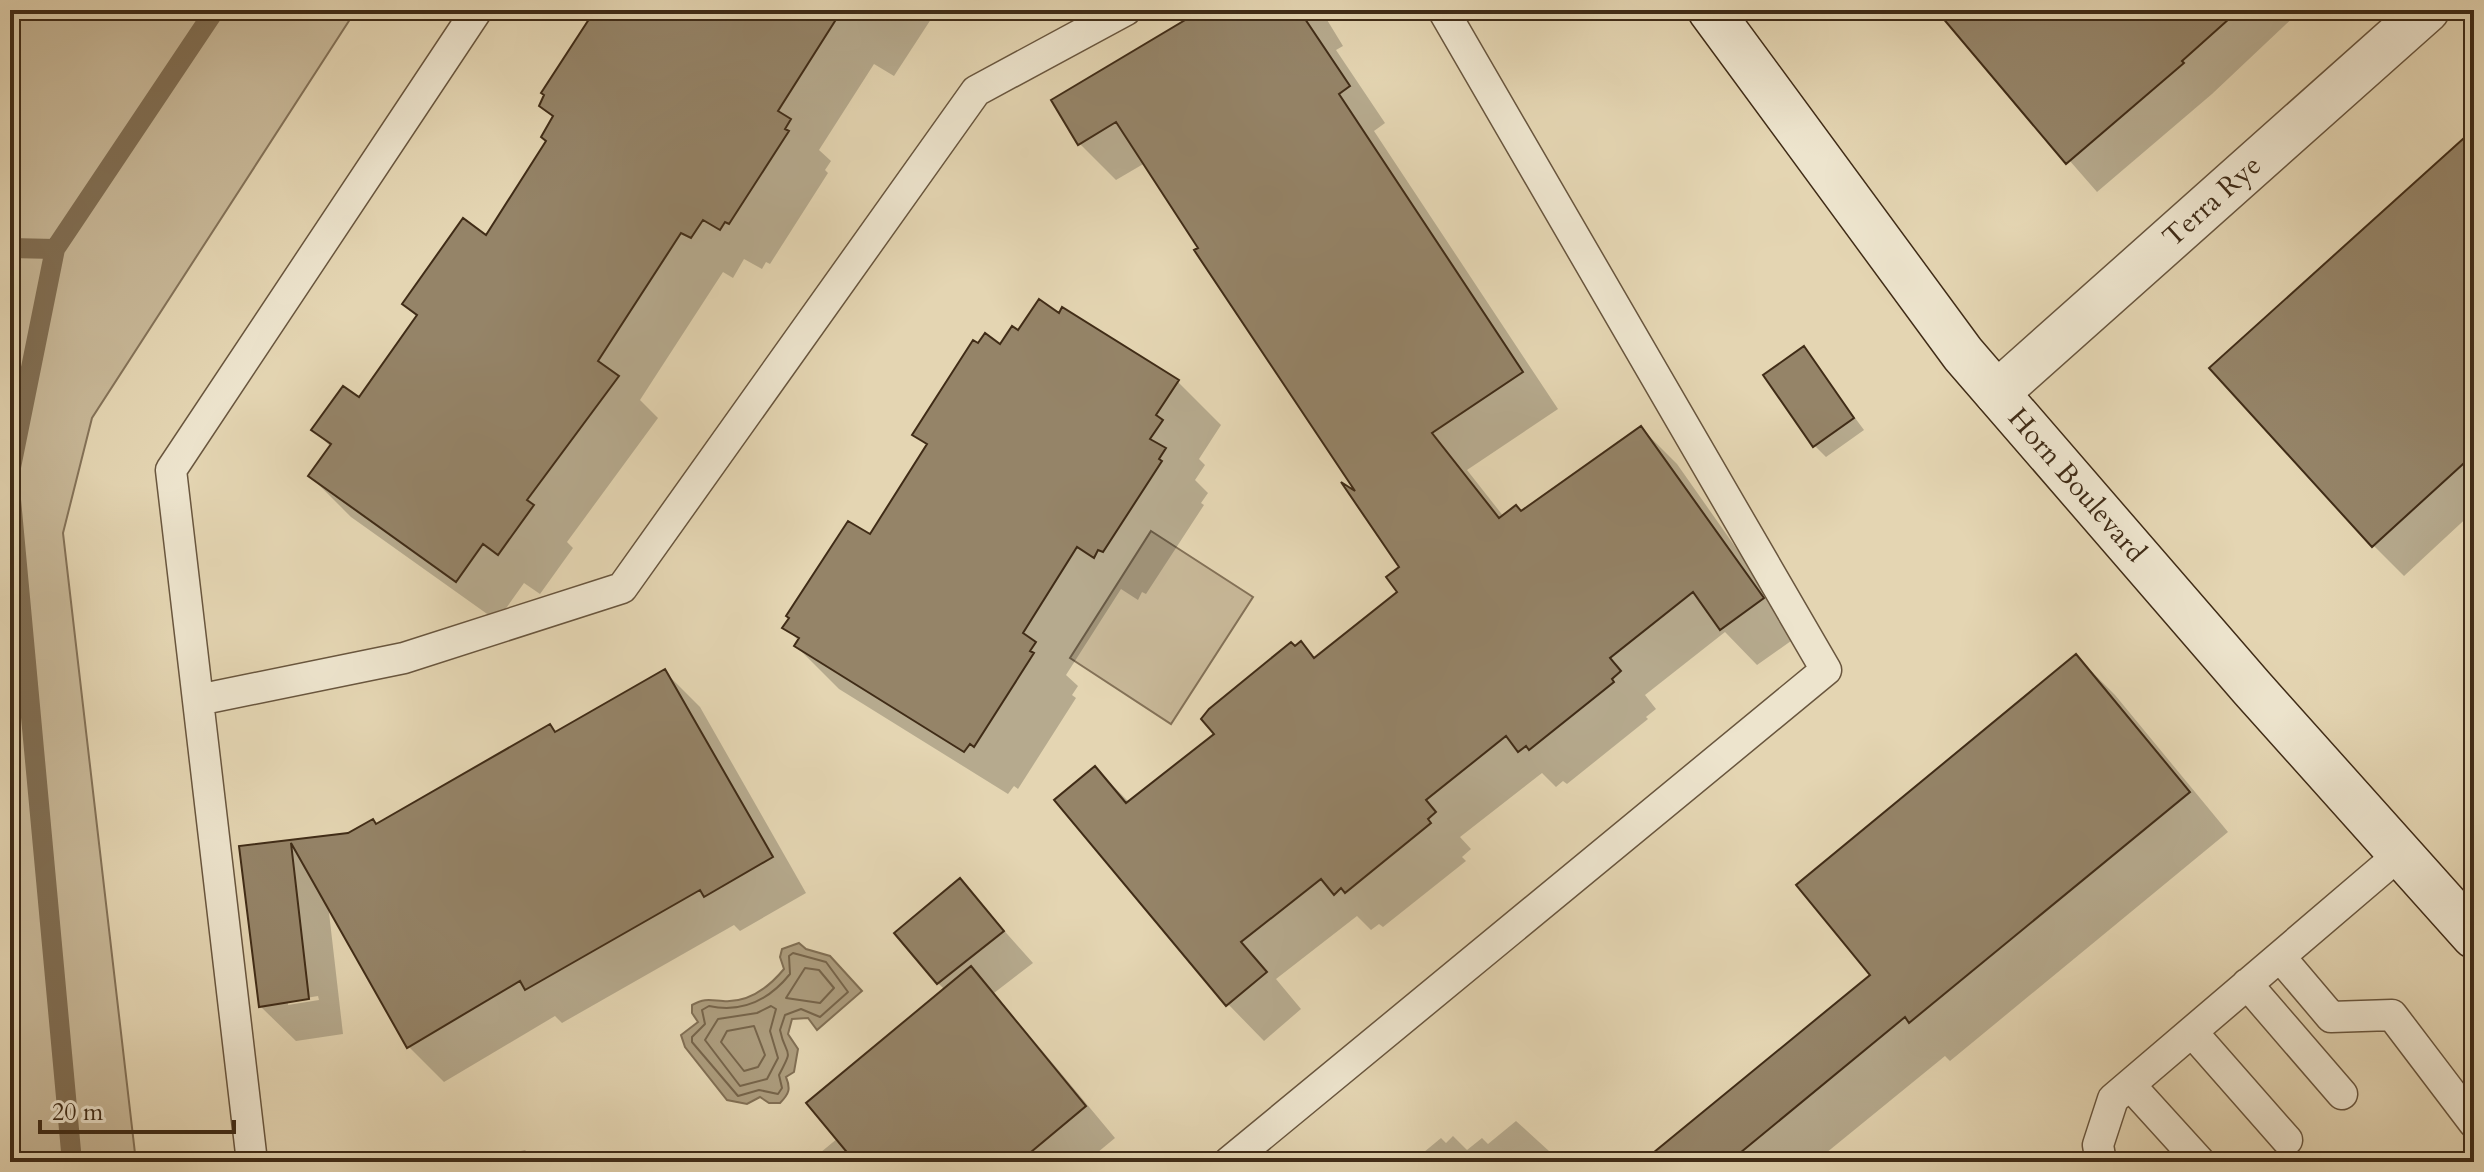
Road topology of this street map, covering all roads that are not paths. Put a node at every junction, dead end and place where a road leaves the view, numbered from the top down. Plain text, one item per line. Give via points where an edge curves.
1 (477, 10) edge
2 (1126, 10) edge
3 (1443, 10) edge
4 (1710, 10) edge
5 (2427, 10) edge
6 (1997, 393) junction
7 (198, 700) junction
8 (2400, 854) junction
9 (2474, 936) edge
10 (2281, 958) junction
11 (2247, 984) junction
12 (2192, 1032) junction
13 (2130, 1085) junction
14 (2342, 1094) dead end
15 (2474, 1123) edge
16 (2287, 1140) dead end
17 (252, 1162) edge
18 (1229, 1162) edge
19 (2101, 1162) edge
20 (2200, 1162) edge

1 - 7 lane via 171,470
2 - 7 lane via 976,91 622,588 404,658
3 - 18 lane via 1826,670
4 - 6 street, Horn Boulevard
5 - 6 street, Terra Rye
6 - 8 street, Horn Boulevard
7 - 17 lane
8 - 9 street, Horn Boulevard
8 - 10 lane
10 - 11 lane
10 - 15 lane via 2331,1017 2392,1015
11 - 12 lane
11 - 14 lane
12 - 13 lane
12 - 16 lane
13 - 19 lane via 2113,1099 2098,1145
13 - 20 lane

